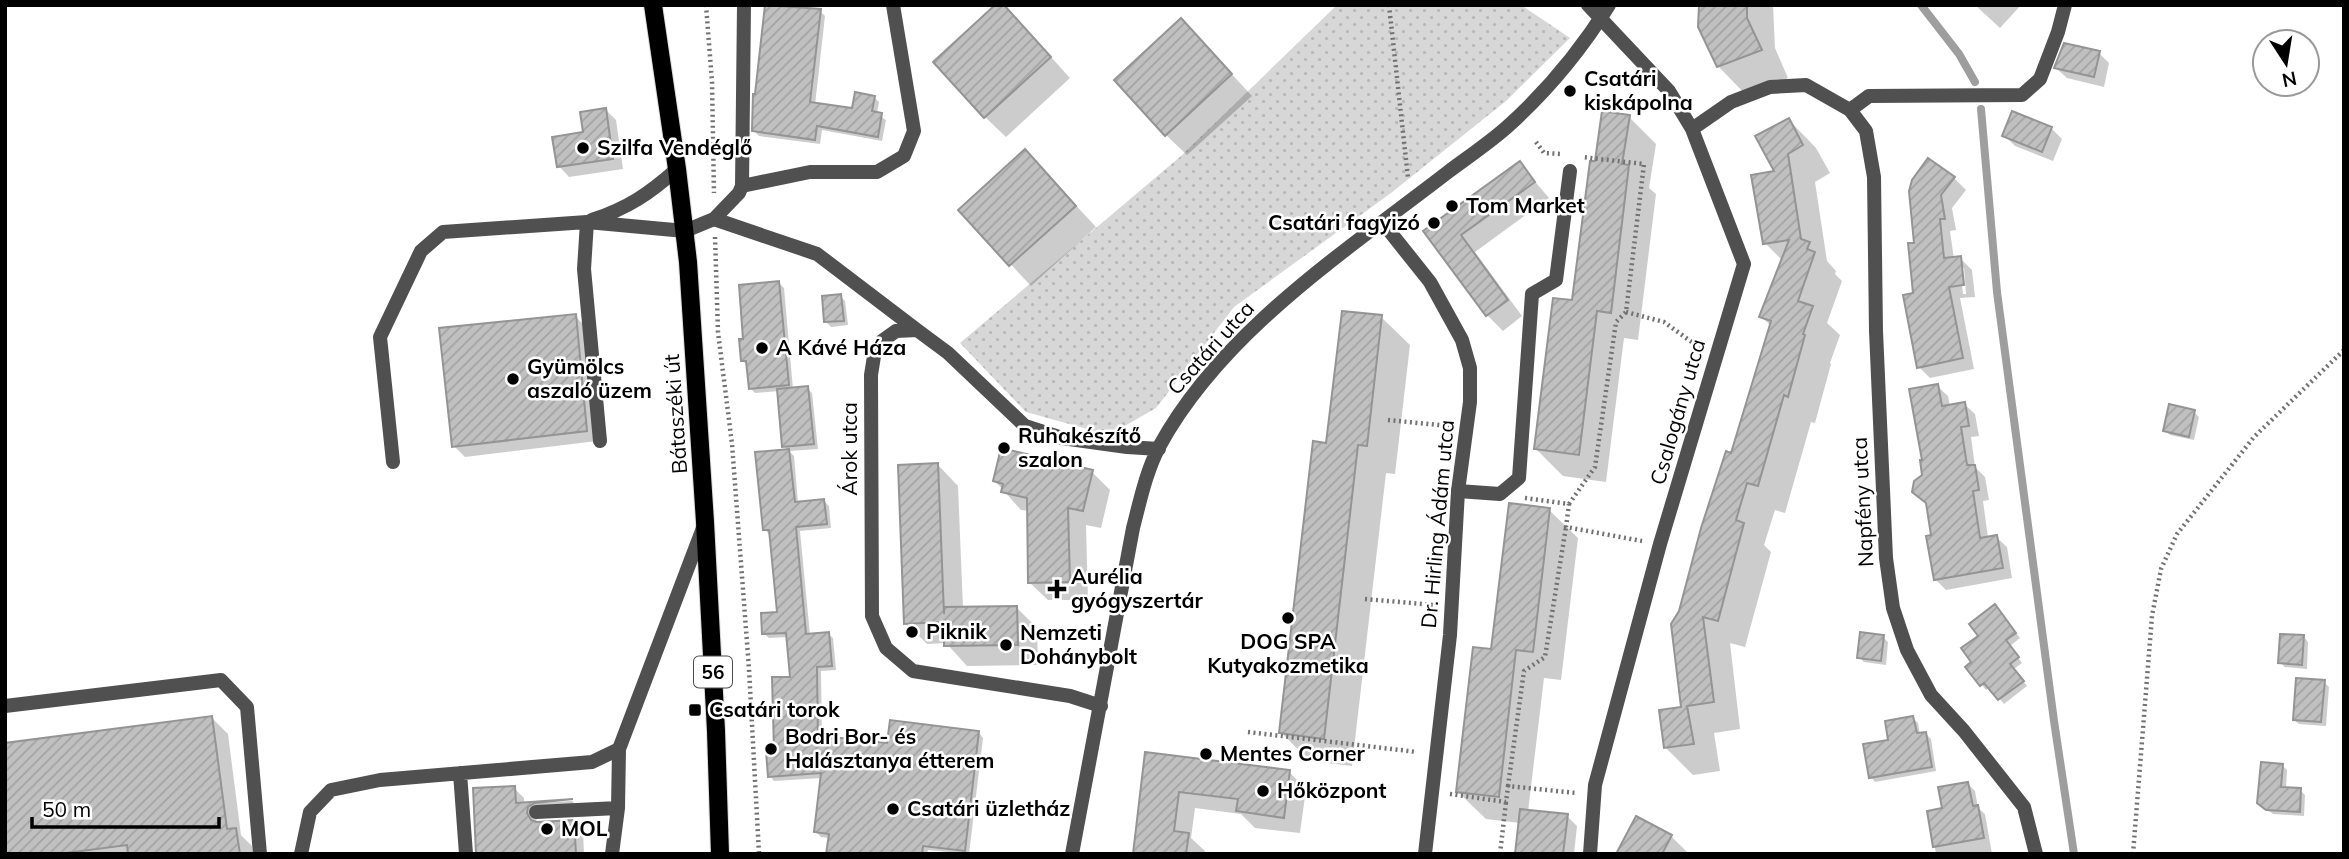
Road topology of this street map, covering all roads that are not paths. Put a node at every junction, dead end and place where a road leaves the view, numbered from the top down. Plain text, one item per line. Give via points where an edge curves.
1 (653, 5) edge
2 (744, 5) edge
3 (893, 5) edge
4 (1588, 5) edge
5 (2065, 5) edge
6 (1605, 11) edge
7 (1850, 110) junction
8 (1692, 129) junction
9 (677, 169) junction
10 (1570, 171) dead end
11 (742, 186) junction
12 (714, 219) junction
13 (587, 222) junction
14 (1383, 223) junction
15 (685, 232) junction
16 (917, 330) junction
17 (600, 441) dead end
18 (1158, 449) junction
19 (393, 462) dead end
20 (1458, 491) junction
21 (705, 522) junction
22 (5, 706) edge
23 (1101, 706) junction
24 (619, 748) junction
25 (460, 773) junction
26 (618, 808) junction
27 (536, 812) dead end
28 (718, 822) junction
29 (612, 851) edge
30 (260, 854) edge
31 (301, 854) edge
32 (466, 854) edge
33 (710, 854) edge
34 (720, 854) edge
35 (1072, 854) edge
36 (1425, 854) edge
37 (1590, 854) edge
38 (2036, 854) edge

1 - 9 main road, Bátaszéki út / 56
2 - 11 street
3 - 11 street via 914,131 904,156 877,172 810,173
4 - 6 street, Csalogány utca
5 - 7 street via 2040,79 2022,95 1869,96
6 - 8 street, Csalogány utca via 1669,91
6 - 14 street, Csatári utca via 1561,72 1507,127
7 - 8 street, Napfény utca via 1806,85 1770,87 1731,102
7 - 38 street, Napfény utca via 1866,131 1874,177 1886,558 1893,608 1906,650 1931,695 2024,807
8 - 37 street, Csalogány utca via 1744,264 1595,785
9 - 13 street via 650,193
9 - 15 main road, Bátaszéki út / 56
10 - 20 street via 1556,280 1532,294 1519,478 1500,494
11 - 12 street
12 - 15 street
12 - 16 street via 817,254
13 - 15 street
13 - 17 street via 583,269
13 - 19 street via 443,233 421,251 380,337
14 - 18 street, Csatári utca via 1252,329 1204,383
14 - 20 street, Dr. Hirling Ádám utca via 1430,282 1462,340 1470,368 1471,402
15 - 21 main road, Bátaszéki út / 56
16 - 18 street via 1025,426 1062,438
16 - 23 street, Árok utca via 896,331 882,341 875,350 871,375 872,617 886,648 913,671 1070,696
18 - 23 street, Csatári utca via 1133,528
20 - 36 street, Dr. Hirling Ádám utca
21 - 24 street
21 - 28 main road, Bátaszéki út / 56
22 - 30 street via 221,680 247,707
23 - 35 street, Csatári utca
24 - 25 street via 592,762
24 - 26 street
25 - 31 street via 380,780 331,790 310,812
25 - 32 street
26 - 27 street
26 - 29 street
28 - 33 main road, 56
28 - 34 main road, 56

